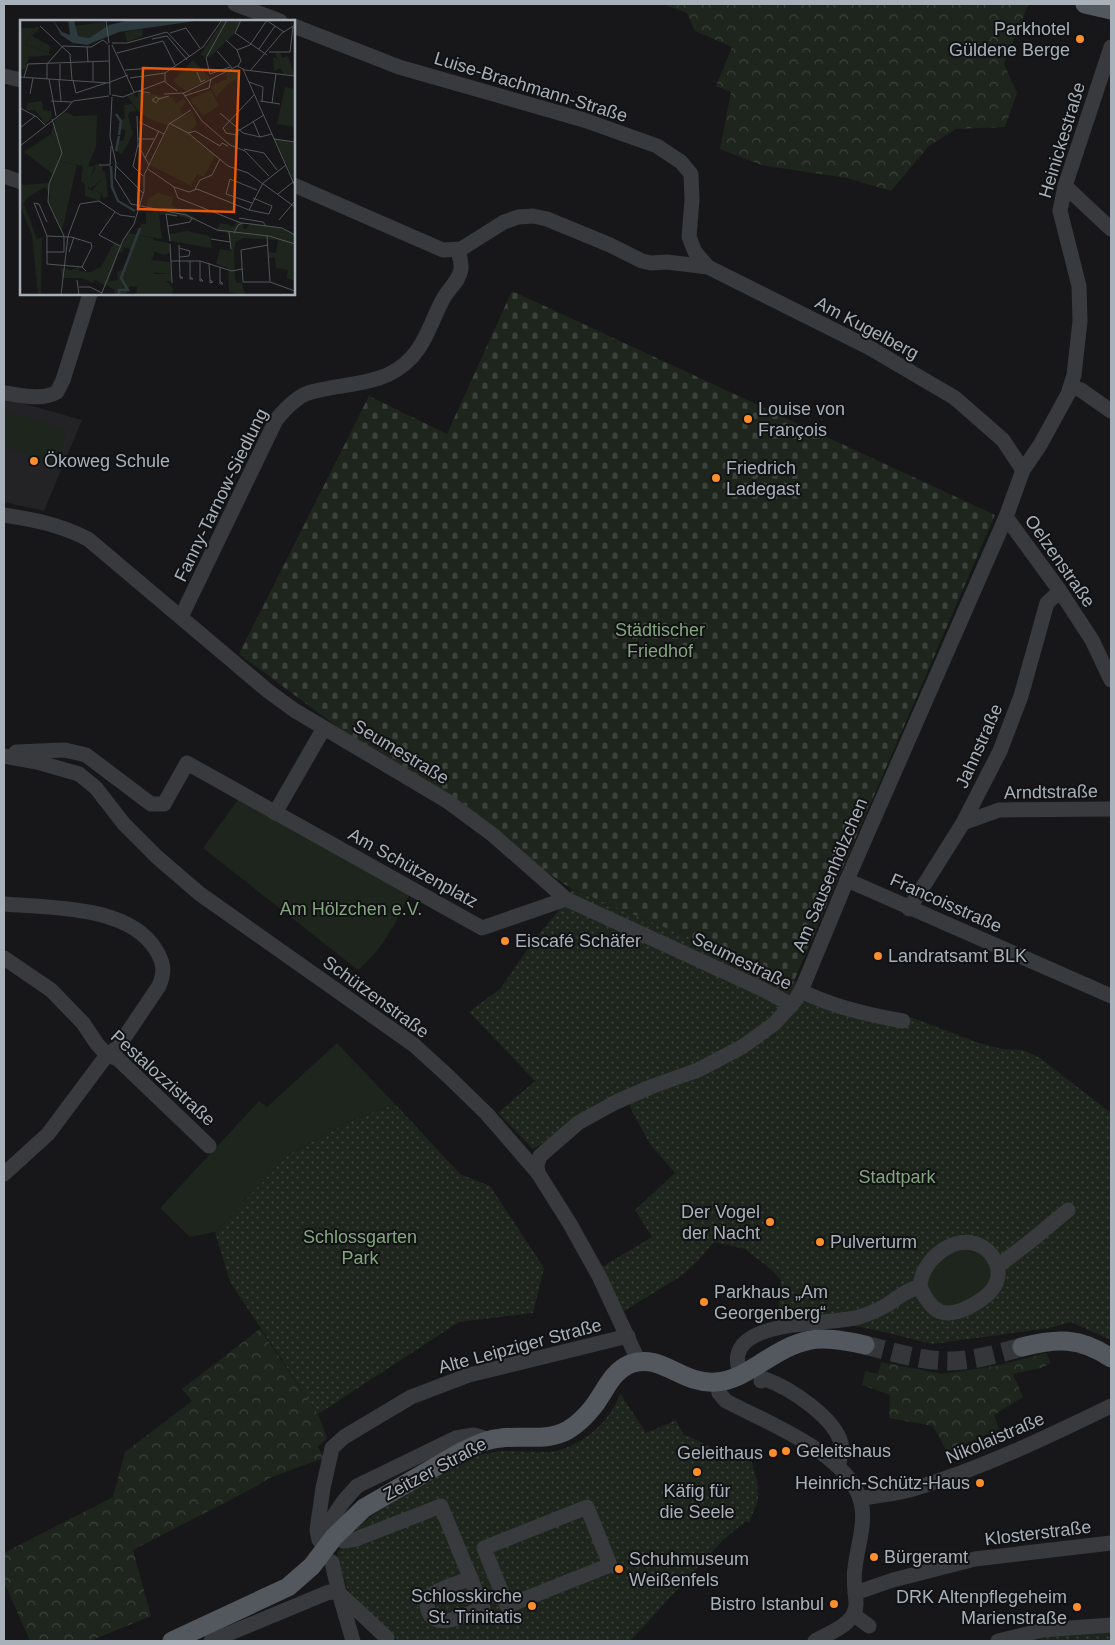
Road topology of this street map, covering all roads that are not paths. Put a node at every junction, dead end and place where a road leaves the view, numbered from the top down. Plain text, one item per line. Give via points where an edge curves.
1 (235, 4) edge
2 (1085, 4) edge
3 (1111, 10) edge
4 (277, 20) edge
5 (295, 26) edge
6 (1111, 47) edge
7 (4, 76) edge
8 (20, 80) edge
9 (4, 176) edge
10 (20, 182) edge
11 (295, 186) edge
12 (1065, 186) junction
13 (1111, 229) edge
14 (689, 237) junction
15 (458, 250) junction
16 (667, 262) junction
17 (708, 267) junction
18 (90, 295) edge
19 (1072, 387) junction
20 (4, 392) edge
21 (1111, 411) edge
22 (1024, 470) junction
23 (4, 515) edge
24 (1006, 517) junction
25 (1060, 591) junction
26 (181, 617) junction
27 (1111, 680) edge
28 (324, 728) junction
29 (4, 754) edge
30 (1111, 809) edge
31 (275, 813) junction
32 (963, 824) junction
33 (848, 880) junction
34 (566, 900) junction
35 (4, 904) edge
36 (909, 909) junction
37 (4, 958) edge
38 (801, 991) junction
39 (1111, 996) edge
40 (792, 1005) junction
41 (903, 1021) dead end
42 (107, 1055) junction
43 (209, 1146) dead end
44 (538, 1173) junction
45 (4, 1174) edge
46 (1068, 1210) dead end
47 (998, 1266) junction
48 (920, 1287) junction
49 (628, 1336) junction
50 (866, 1345) tunnel mouth
51 (1022, 1347) tunnel mouth
52 (1111, 1358) edge
53 (640, 1362) junction
54 (741, 1375) junction
55 (761, 1381) dead end
56 (717, 1382) junction
57 (1111, 1406) edge
58 (838, 1466) junction
59 (860, 1499) junction
60 (1111, 1543) edge
61 (330, 1549) junction
62 (610, 1565) joint
63 (471, 1578) junction
64 (338, 1593) junction
65 (854, 1593) junction
66 (854, 1615) junction
67 (1111, 1625) edge
68 (869, 1626) dead end
69 (387, 1638) dead end
70 (172, 1641) edge
71 (211, 1641) edge
72 (353, 1641) edge
73 (815, 1641) edge
74 (999, 1641) edge

1 - 4 street
2 - 3 main road
5 - 14 street, Luise-Brachmann-Straße via 399,67 584,120 657,146 681,162 691,174
6 - 12 street, Heinickestraße
7 - 8 street
9 - 10 street
11 - 15 street via 443,250
12 - 13 street
12 - 19 street, Heinickestraße via 1060,211 1079,286 1080,321
14 - 16 street via 682,250
14 - 17 street via 695,252
15 - 16 street, Am Kugelberg via 504,222 533,216 610,245 642,261
15 - 26 street, Fanny-Tarnow-Siedlung via 461,268 458,278 411,358 388,376 306,394 288,405 276,420
16 - 17 street, Am Kugelberg
17 - 22 street, Am Kugelberg via 870,348 955,398 1003,440
18 - 20 street via 57,392 46,397
19 - 21 street
19 - 22 street, Heinickestraße
22 - 24 street, Am Sausenhölzchen
23 - 26 street, Seumestraße via 41,520 88,539
24 - 25 street, Oelzenstraße
24 - 33 street, Am Sausenhölzchen
25 - 27 street, Oelzenstraße via 1092,640
25 - 32 street, Jahnstraße via 1047,604 1022,696 1000,751
26 - 28 street, Seumestraße via 268,691
28 - 31 street
28 - 34 street, Seumestraße via 447,801 493,835
29 - 31 street, Am Schützenplatz via 65,750 86,755 151,804 164,804 187,763
29 - 44 street, Schützenstraße via 79,774 96,788 124,824 150,850 200,894 414,1045 487,1114
30 - 32 street, Arndtstraße via 999,810
31 - 34 street, Am Schützenplatz via 482,928
32 - 36 street, Jahnstraße
33 - 36 street, Francoisstraße
33 - 38 street, Am Sausenhölzchen
34 - 40 street, Seumestraße
35 - 42 street via 94,912 124,922 153,945 164,976 118,1046
36 - 39 street, Francoisstraße
37 - 42 street, Pestalozzistraße via 51,990 83,1023
38 - 40 street, Am Sausenhölzchen
38 - 41 street via 818,1000
40 - 44 street, Am Sausenhölzchen via 774,1024 742,1047 698,1070 616,1102 578,1123 540,1156
42 - 43 street, Pestalozzistraße via 118,1059
42 - 45 street via 48,1134
44 - 49 street, Schützenstraße via 599,1276
46 - 47 street
47 - 48 street via 981,1246 958,1242 932,1260 923,1274
47 - 48 street via 998,1280 991,1291 977,1303 951,1314 932,1306
48 - 54 street via 860,1317 785,1326 754,1335 742,1344 739,1351 737,1364
49 - 53 street, Schützenstraße
49 - 61 street, Alte Leipziger Straße via 470,1375 411,1397 344,1437 332,1448 317,1530 319,1540
50 - 54 main road via 810,1339 782,1350
51 - 52 main road via 1065,1340 1091,1346
53 - 56 main road via 658,1363 691,1380
53 - 61 main road, Zeitzer Straße via 617,1373 588,1414 568,1430 541,1438 490,1440 462,1452 364,1508
54 - 56 main road
55 - 58 street via 765,1379 787,1388 829,1423 842,1446
56 - 58 street via 719,1393 726,1401 792,1434
57 - 59 street, Nikolaistraße via 949,1477 904,1492
58 - 59 street via 852,1482
59 - 65 street via 863,1516 854,1568
60 - 65 street, Klosterstraße via 975,1559
61 - 63 street, Zeitzer Straße via 343,1541 356,1539 440,1506
61 - 64 street, Alte Leipziger Straße
61 - 70 main road, Zeitzer Straße via 288,1587
62 - 62 street via 507,1606 484,1548 587,1507
63 - 63 street, Zeitzer Straße via 484,1612 441,1621 433,1618 427,1604 428,1597
64 - 69 street
64 - 71 street via 323,1594
64 - 72 street, Alte Leipziger Straße
65 - 66 street
66 - 68 street
66 - 73 street
67 - 74 street via 1043,1630

